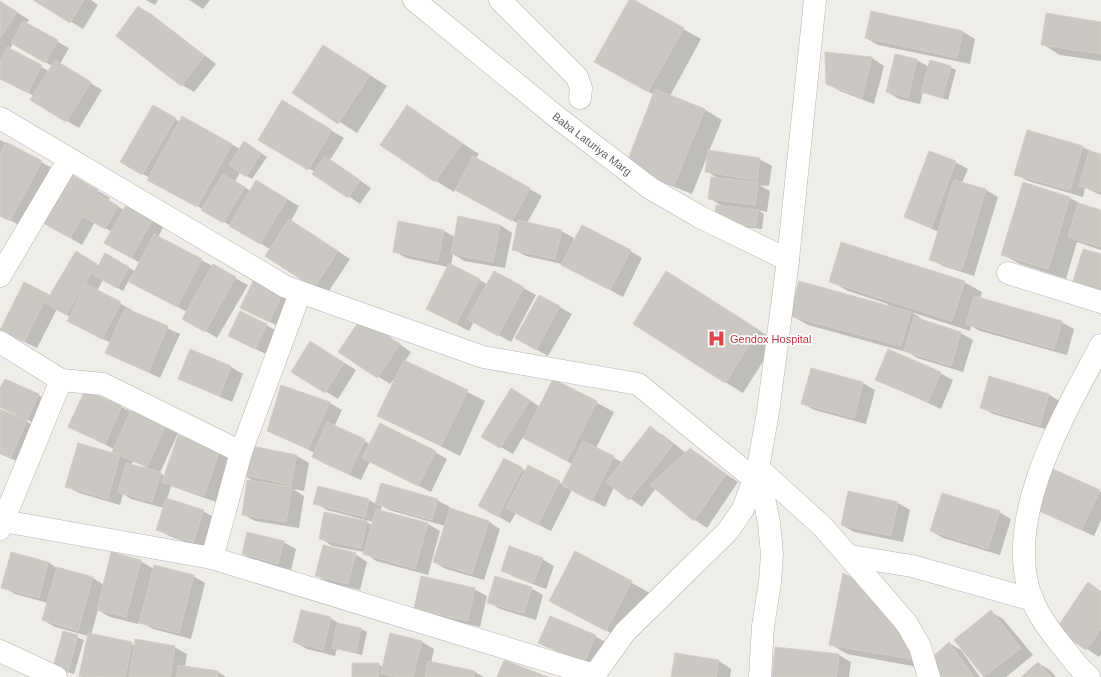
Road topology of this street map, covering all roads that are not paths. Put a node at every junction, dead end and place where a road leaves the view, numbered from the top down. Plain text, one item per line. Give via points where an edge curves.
1 (414, 0) edge
2 (500, 0) edge
3 (815, 0) edge
4 (580, 98) dead end
5 (0, 118) edge
6 (69, 159) junction
7 (788, 260) junction
8 (1008, 273) dead end
9 (0, 276) edge
10 (300, 293) junction
11 (1101, 302) edge
12 (0, 342) edge
13 (1101, 345) edge
14 (61, 380) junction
15 (241, 452) junction
16 (756, 474) junction
17 (2, 525) edge
18 (850, 556) junction
19 (212, 558) junction
20 (1033, 600) junction
21 (0, 651) edge
22 (593, 676) edge
23 (56, 677) edge
24 (760, 677) edge
25 (929, 677) edge
26 (1089, 677) edge

1 - 7 street, Baba Laturiya Marg via 558,118 650,188 700,217
2 - 4 street via 577,77 581,88
3 - 7 street
5 - 6 street
6 - 9 street
6 - 10 street via 286,288
7 - 16 street via 768,412
8 - 11 street
10 - 15 street
10 - 16 street via 483,357 638,384
12 - 14 street
13 - 20 street via 1041,467 1030,502 1025,538 1025,565
14 - 15 street via 103,384
14 - 17 street
15 - 19 street
16 - 18 street via 823,527
16 - 22 street via 743,509 728,531 625,632
16 - 24 street via 769,523 772,554
17 - 19 street
18 - 20 street via 912,566
18 - 25 street via 907,624 920,647
19 - 22 street
20 - 26 street via 1044,624
21 - 23 street

